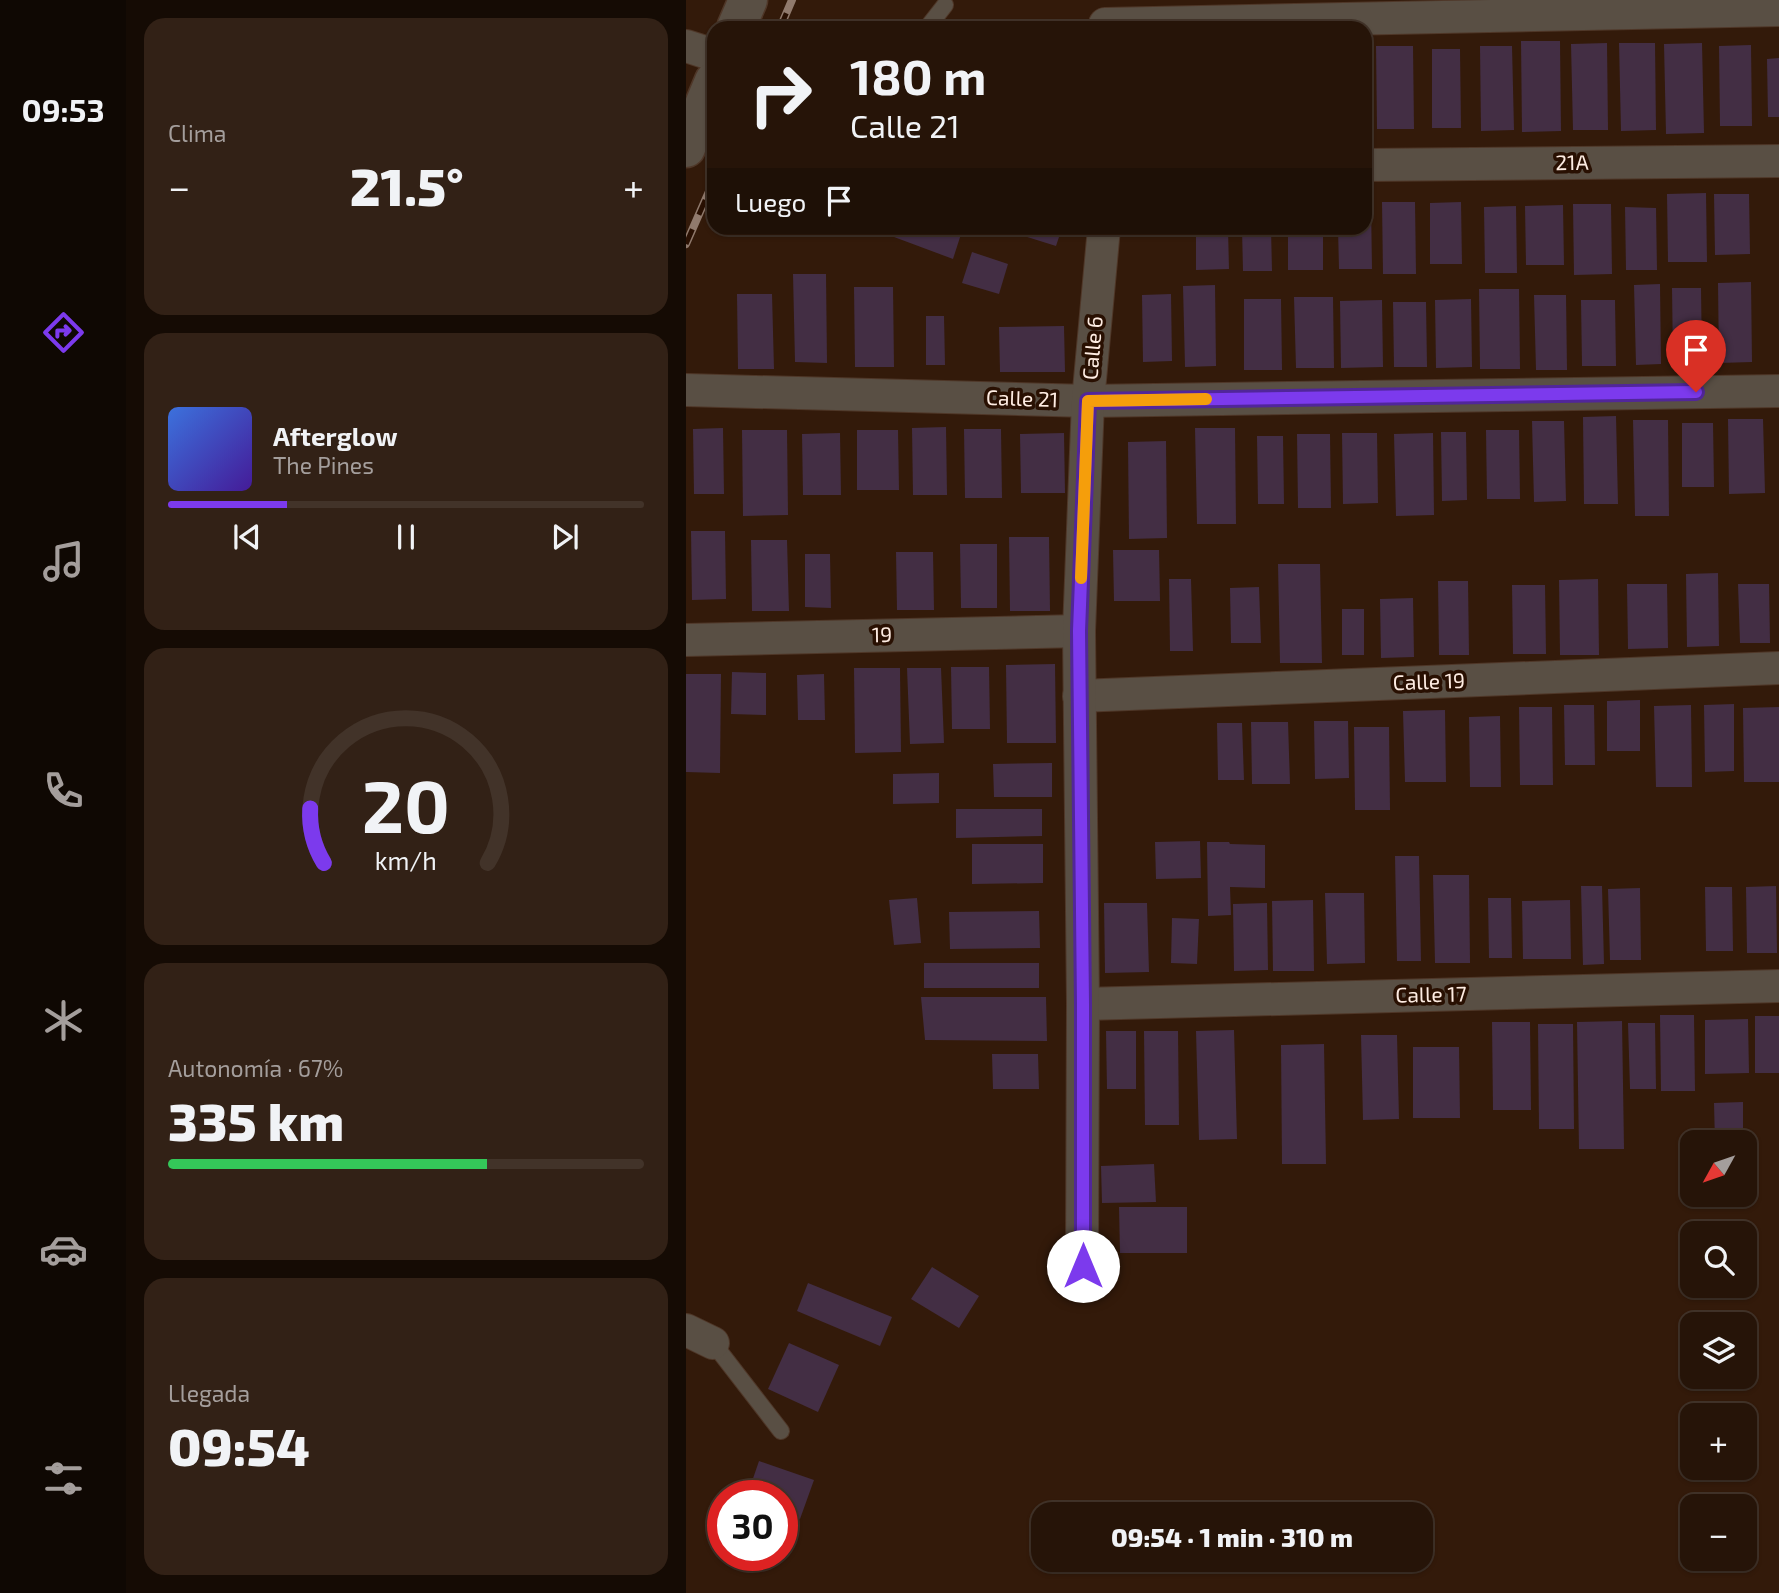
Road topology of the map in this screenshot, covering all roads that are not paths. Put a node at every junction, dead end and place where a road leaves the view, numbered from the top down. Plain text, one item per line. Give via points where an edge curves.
1 (748, 0) edge
2 (945, 5) dead end
3 (1779, 10) edge
4 (1105, 17) edge
5 (740, 21) edge
6 (932, 21) edge
7 (686, 46) edge
8 (707, 69) edge
9 (707, 95) edge
10 (686, 148) edge
11 (1779, 161) edge
12 (1372, 165) edge
13 (1103, 235) edge
14 (686, 390) edge
15 (1779, 391) edge
16 (1088, 401) junction
17 (1079, 631) junction
18 (686, 640) edge
19 (1779, 668) edge
20 (1079, 696) junction
21 (1779, 986) edge
22 (1083, 1004) junction
23 (1083, 1266) dead end
24 (699, 1337) edge
25 (781, 1431) dead end

1 - 5 street
2 - 6 lane
3 - 4 street
7 - 8 street
9 - 10 street
11 - 12 street, 21A
13 - 16 street, Calle 6
14 - 16 street, Calle 21
15 - 16 street, Calle 21
16 - 17 street, Calle 6
17 - 18 street, 19
17 - 20 street, Calle 6
19 - 20 street, Calle 19
20 - 22 street, Calle 6
21 - 22 street, Calle 17
22 - 23 street, Calle 6
24 - 25 lane

